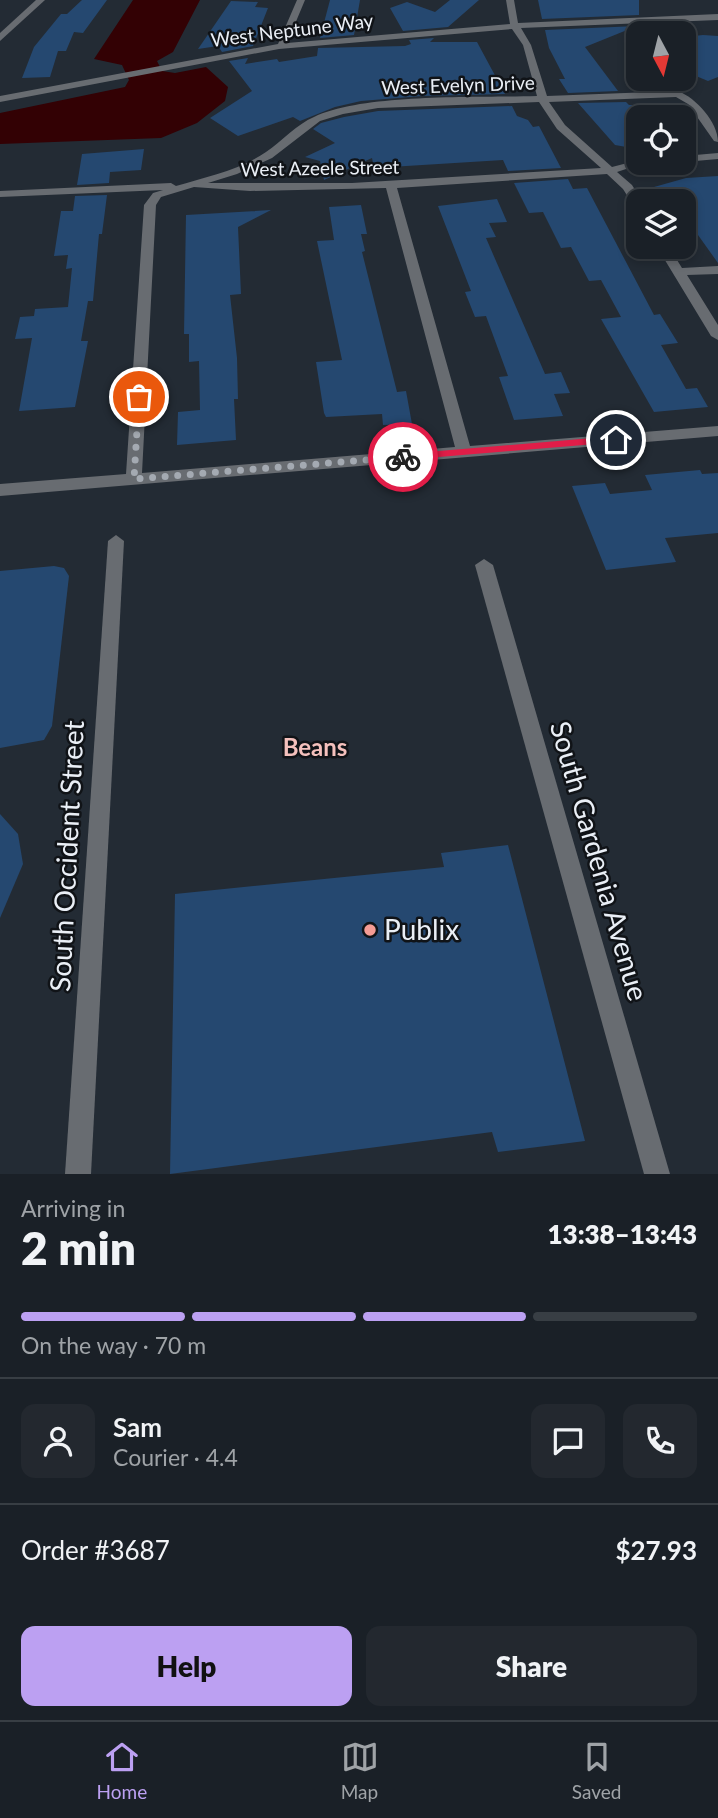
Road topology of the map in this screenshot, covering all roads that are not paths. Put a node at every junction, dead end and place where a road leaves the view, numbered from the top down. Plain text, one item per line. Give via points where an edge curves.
1 (41, 0) edge
2 (302, 0) edge
3 (510, 0) edge
4 (718, 17) edge
5 (514, 25) junction
6 (0, 38) edge
7 (281, 47) junction
8 (0, 99) edge
9 (543, 100) junction
10 (718, 139) edge
11 (718, 156) edge
12 (696, 158) edge
13 (256, 162) junction
14 (626, 166) edge
15 (608, 171) junction
16 (390, 184) junction
17 (184, 185) junction
18 (285, 189) junction
19 (629, 189) edge
20 (0, 194) edge
21 (671, 259) edge
22 (718, 270) edge
23 (679, 272) junction
24 (718, 336) edge
25 (718, 431) edge
26 (464, 452) junction
27 (134, 479) junction
28 (0, 490) edge
29 (116, 541) dead end
30 (484, 565) dead end
31 (78, 1174) edge
32 (657, 1174) edge

1 - 6 street
2 - 7 street
3 - 5 street
4 - 5 street, West Neptune Way
5 - 7 street, West Neptune Way
5 - 9 street via 527,45
7 - 8 street, West Neptune Way
9 - 10 street, West Evelyn Drive via 678,94 691,102
9 - 13 street, West Evelyn Drive via 378,105 342,111 316,119
9 - 15 street via 561,127
11 - 12 street
13 - 17 street, West Evelyn Drive
13 - 18 street via 258,173 268,183
14 - 15 street, West Azeele Street
15 - 16 street, West Azeele Street
15 - 19 street
16 - 18 street, West Azeele Street
16 - 26 street
17 - 18 street, West Azeele Street
17 - 20 street, West Azeele Street
17 - 27 street via 157,195 150,205
21 - 23 street
22 - 23 street
23 - 24 street
25 - 26 street
26 - 27 street
27 - 28 street
29 - 31 street, South Occident Street
30 - 32 street, South Gardenia Avenue

